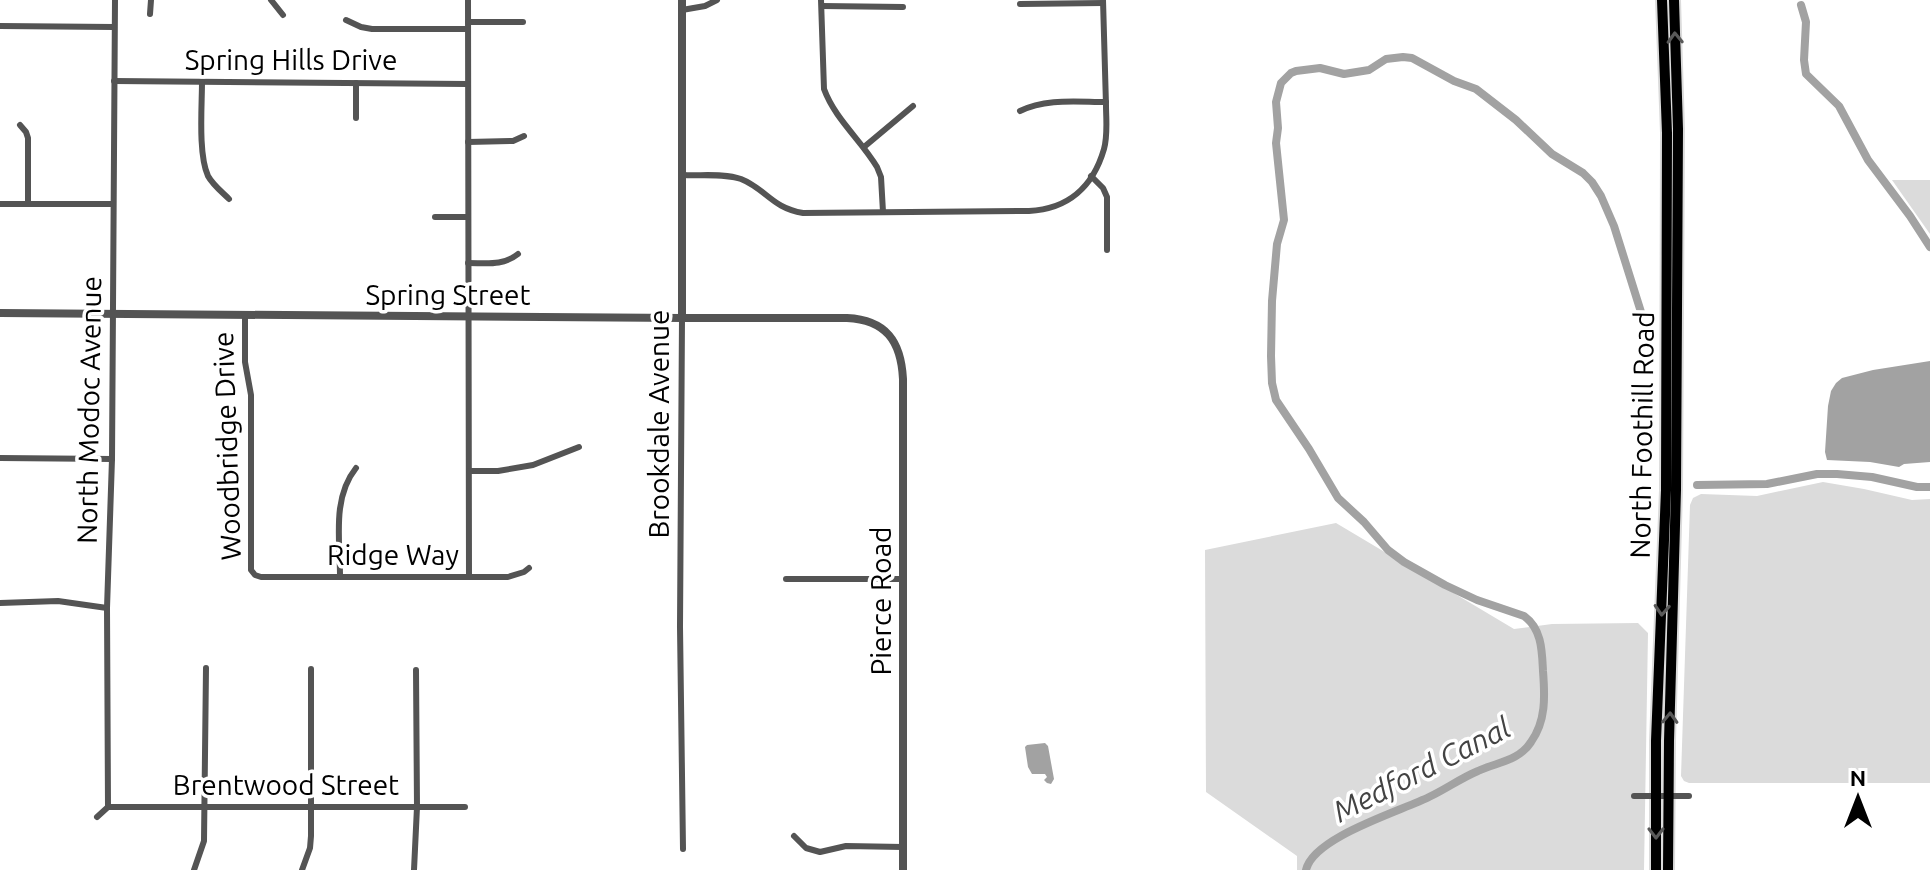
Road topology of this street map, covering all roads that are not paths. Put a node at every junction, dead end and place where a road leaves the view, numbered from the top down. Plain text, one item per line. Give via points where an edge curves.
1 (115, 0) edge
2 (151, 0) edge
3 (271, 0) edge
4 (468, 0) edge
5 (717, 0) edge
6 (1662, 0) edge
7 (1674, 0) edge
8 (1103, 2) edge
9 (821, 3) edge
10 (1020, 4) dead end
11 (682, 5) edge
12 (903, 7) dead end
13 (150, 14) dead end
14 (283, 15) dead end
15 (346, 20) dead end
16 (523, 22) dead end
17 (468, 25) junction
18 (0, 26) edge
19 (114, 27) junction
20 (114, 81) junction
21 (202, 82) junction
22 (356, 83) junction
23 (468, 84) junction
24 (1106, 102) junction
25 (913, 106) dead end
26 (1020, 111) dead end
27 (356, 118) dead end
28 (20, 125) dead end
29 (524, 136) dead end
30 (468, 142) junction
31 (864, 147) junction
32 (683, 175) junction
33 (1091, 176) junction
34 (229, 199) dead end
35 (0, 204) edge
36 (28, 204) junction
37 (113, 204) junction
38 (883, 212) junction
39 (435, 217) dead end
40 (468, 217) junction
41 (1107, 250) dead end
42 (518, 254) dead end
43 (468, 263) junction
44 (0, 313) edge
45 (113, 314) junction
46 (245, 316) junction
47 (468, 317) junction
48 (682, 318) junction
49 (890, 335) joint
50 (579, 447) dead end
51 (0, 458) edge
52 (112, 459) junction
53 (356, 468) dead end
54 (469, 471) junction
55 (529, 568) dead end
56 (255, 575) joint
57 (340, 576) junction
58 (469, 577) junction
59 (786, 579) dead end
60 (903, 579) junction
61 (0, 603) edge
62 (107, 608) junction
63 (206, 668) dead end
64 (311, 669) dead end
65 (416, 670) dead end
66 (1634, 796) dead end
67 (1656, 796) junction
68 (1668, 796) junction
69 (1689, 796) dead end
70 (108, 807) junction
71 (204, 807) junction
72 (311, 807) junction
73 (417, 807) junction
74 (465, 807) dead end
75 (97, 817) dead end
76 (794, 836) dead end
77 (903, 847) junction
78 (683, 849) dead end
79 (194, 870) edge
80 (302, 870) edge
81 (414, 870) edge
82 (903, 870) edge
83 (1656, 870) edge
84 (1668, 870) edge

1 - 19 street, North Modoc Avenue
2 - 13 street
3 - 14 street
4 - 17 street
5 - 11 street via 705,6
6 -> 67 main road, North Foothill Road via 1666,474
68 -> 7 main road, North Foothill Road via 1676,490
8 - 10 street
8 - 24 street
9 - 12 street
9 - 31 street via 824,89
11 - 32 street, Brookdale Avenue
15 - 17 street via 372,29
16 - 17 street
17 - 23 street
18 - 19 street
19 - 20 street, North Modoc Avenue
20 - 21 street, Spring Hills Drive
20 - 37 street, North Modoc Avenue
21 - 22 street, Spring Hills Drive
21 - 34 street via 207,174
22 - 23 street, Spring Hills Drive
22 - 27 street
23 - 30 street
24 - 26 street via 1047,102
24 - 33 street via 1106,140
25 - 31 street
28 - 36 street via 28,138
29 - 30 street
30 - 40 street
31 - 38 street via 881,177
32 - 38 street via 737,178 782,208 803,213
32 - 48 street, Brookdale Avenue
33 - 38 street via 1071,199 1046,210
33 - 41 street via 1107,197
35 - 36 street
36 - 37 street
37 - 45 street, North Modoc Avenue
39 - 40 street
40 - 43 street
42 - 43 street via 501,263
43 - 47 street
44 - 45 street, Spring Street
45 - 46 street, Spring Street
45 - 52 street, North Modoc Avenue
46 - 47 street, Spring Street
46 - 56 street, Woodbridge Drive
47 - 48 street, Spring Street
47 - 54 street
48 - 49 street, Spring Street via 858,318
48 - 78 street, Brookdale Avenue
49 - 60 street, Pierce Road via 903,379
50 - 54 street via 524,467
51 - 52 street
52 - 62 street, North Modoc Avenue
53 - 57 street via 342,493
54 - 58 street
55 - 58 street, Ridge Way via 508,577
56 - 57 street, Ridge Way
57 - 58 street, Ridge Way
59 - 60 street
60 - 77 street, Pierce Road
61 - 62 street via 58,601
62 - 70 street, North Modoc Avenue
63 - 71 street
64 - 72 street
65 - 73 street
66 - 67 street
67 - 68 street
67 -> 83 main road, North Foothill Road
68 - 69 street
68 - 84 main road, North Foothill Road
70 - 71 street, Brentwood Street
70 - 75 street
71 - 72 street, Brentwood Street
71 - 79 street via 204,841
72 - 73 street, Brentwood Street
72 - 80 street via 310,848
73 - 74 street, Brentwood Street
73 - 81 street
76 - 77 street via 820,852 846,846
77 - 82 street, Pierce Road

